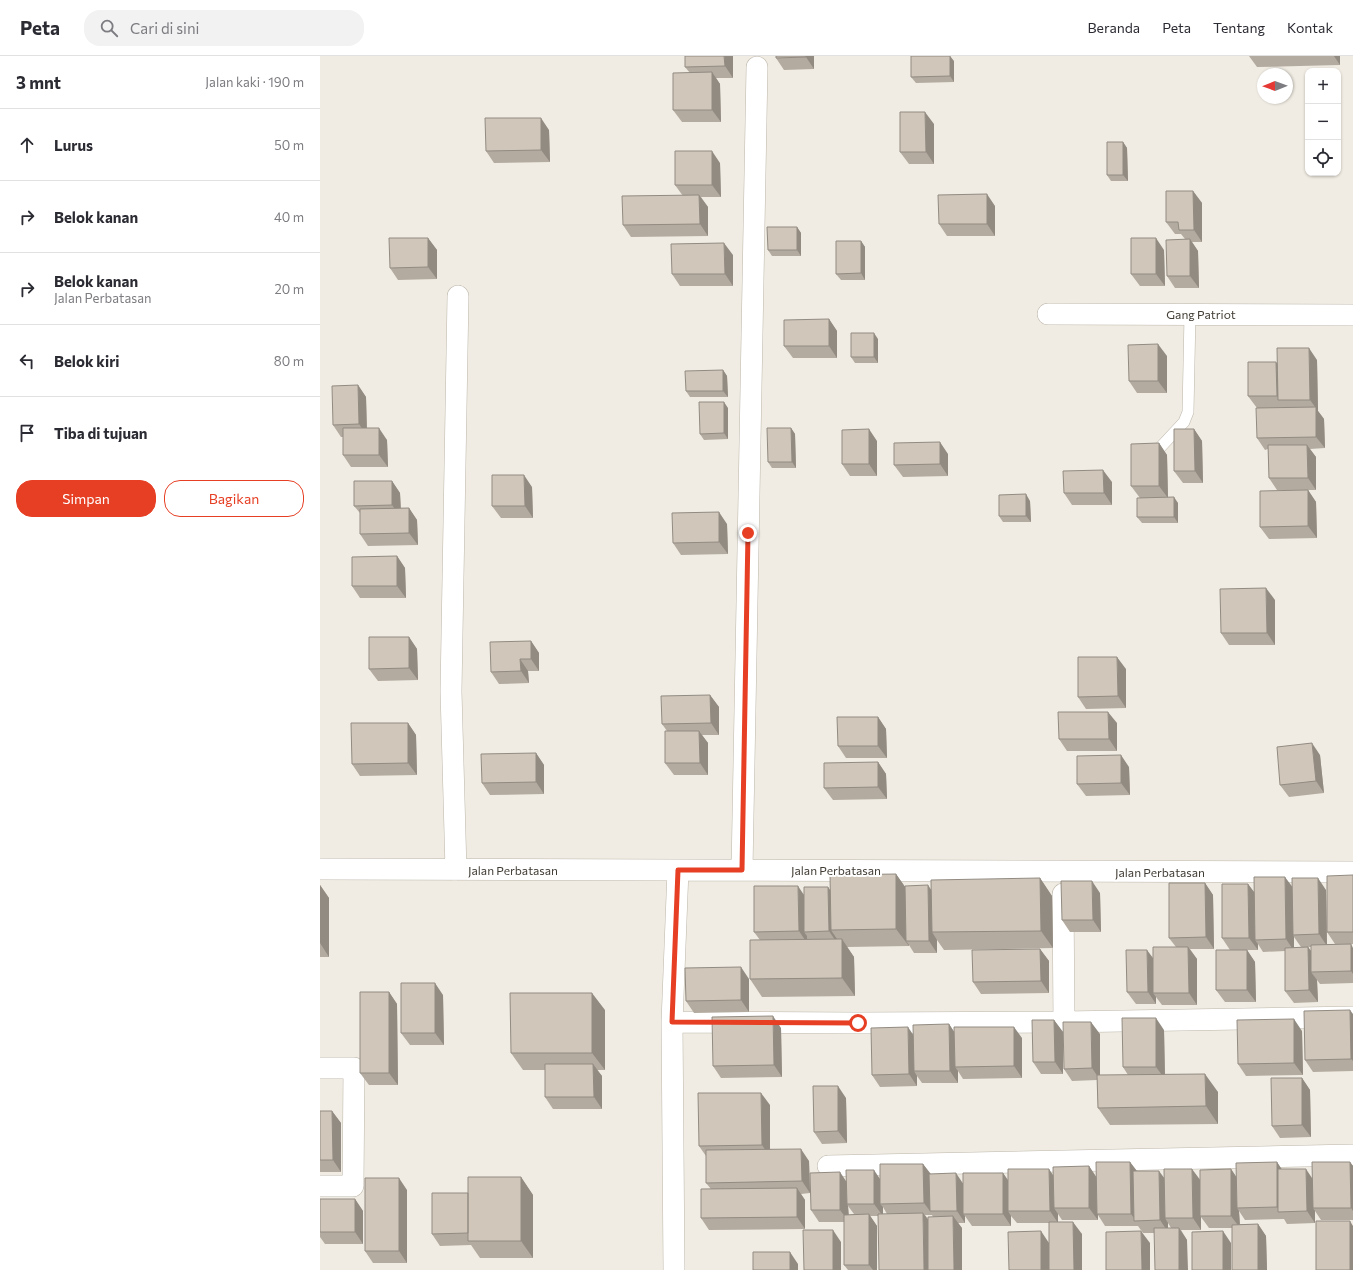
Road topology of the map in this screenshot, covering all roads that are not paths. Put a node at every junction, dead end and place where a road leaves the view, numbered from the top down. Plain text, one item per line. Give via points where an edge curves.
1 (757, 67) dead end
2 (458, 296) dead end
3 (1048, 314) dead end
4 (1190, 314) junction
5 (1353, 315) edge
6 (1156, 452) edge
7 (320, 869) edge
8 (456, 870) junction
9 (678, 870) junction
10 (742, 870) junction
11 (1063, 871) junction
12 (1353, 872) edge
13 (1353, 1017) edge
14 (672, 1022) junction
15 (1064, 1022) junction
16 (320, 1068) edge
17 (1353, 1155) edge
18 (828, 1166) dead end
19 (320, 1186) edge
20 (674, 1270) edge

1 - 10 street
2 - 8 street via 451,691
3 - 4 street, Gang Patriot
4 - 5 street, Gang Patriot
4 - 6 lane via 1187,418
7 - 8 street, Jalan Perbatasan
8 - 9 street, Jalan Perbatasan
9 - 10 street, Jalan Perbatasan
9 - 14 street
10 - 11 street, Jalan Perbatasan
11 - 12 street, Jalan Perbatasan
11 - 15 street
13 - 15 street
14 - 15 street
14 - 20 street
16 - 19 street via 354,1068 353,1186
17 - 18 street

